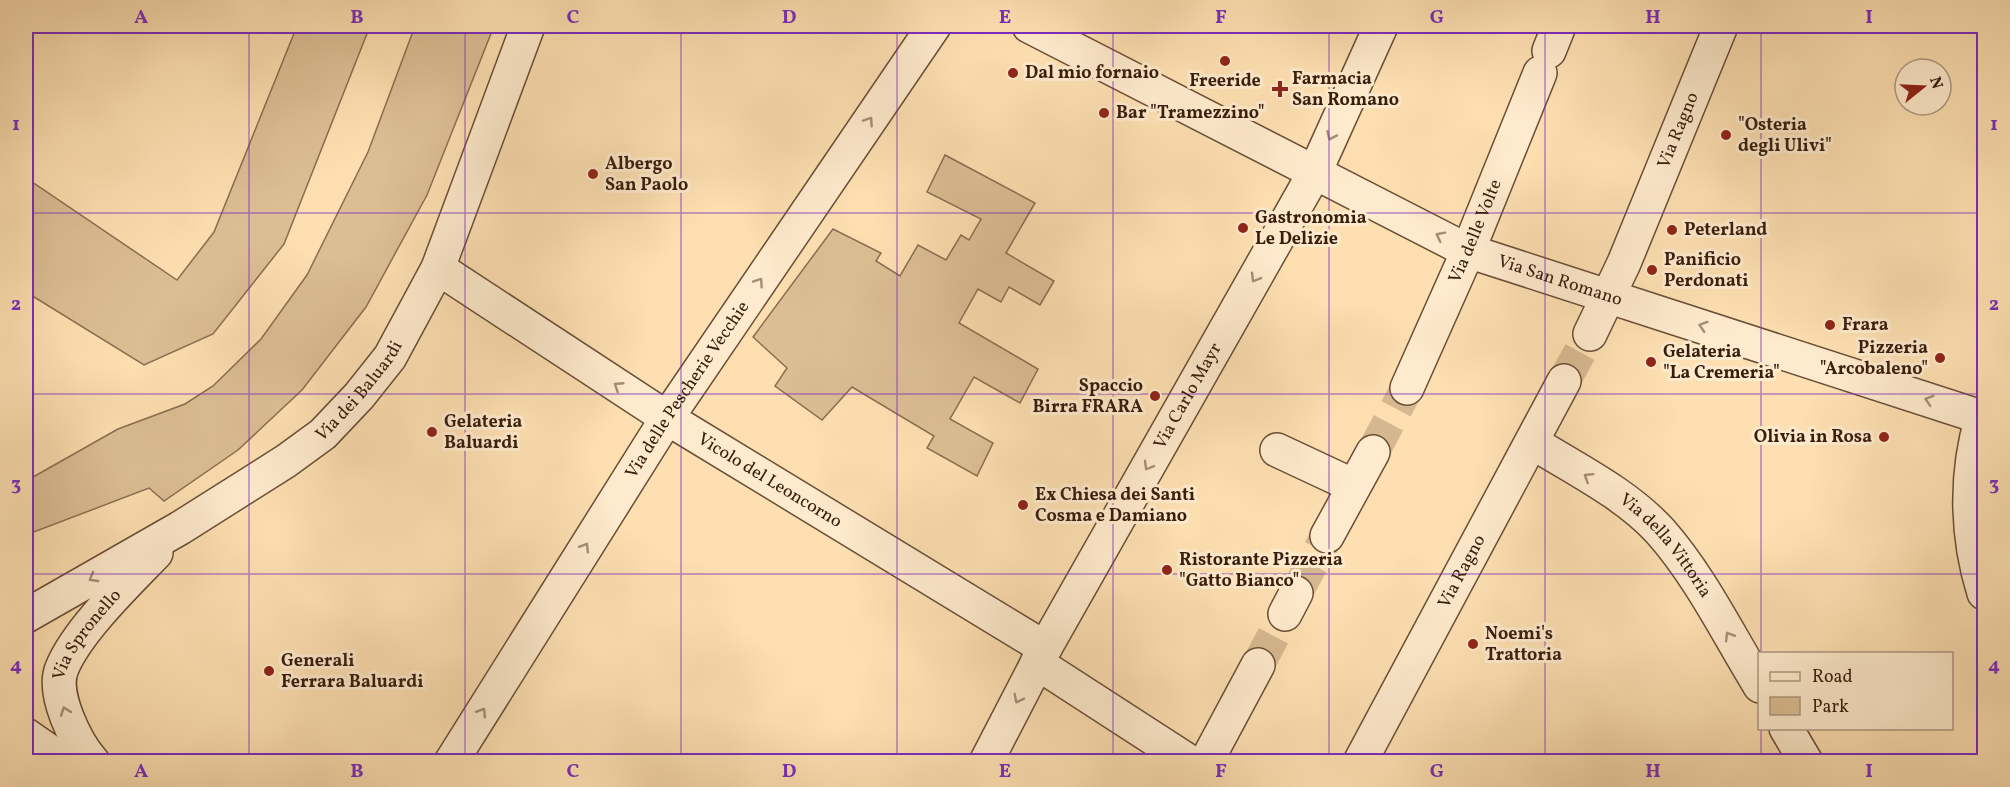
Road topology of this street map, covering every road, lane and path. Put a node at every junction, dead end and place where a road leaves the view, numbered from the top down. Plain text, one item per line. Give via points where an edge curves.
1 (528, 26) edge
2 (934, 26) edge
3 (1029, 26) edge
4 (1381, 26) edge
5 (1720, 26) edge
6 (1549, 50) edge
7 (1315, 172) junction
8 (1468, 251) junction
9 (438, 268) junction
10 (1608, 296) junction
11 (1590, 334) tunnel mouth
12 (1564, 381) tunnel mouth
13 (1407, 388) tunnel mouth
14 (667, 417) junction
15 (1983, 417) edge
16 (1532, 442) junction
17 (1277, 450) dead end
18 (1373, 452) tunnel mouth
19 (1354, 486) junction
20 (180, 528) junction
21 (1327, 536) tunnel mouth
22 (1984, 593) edge
23 (26, 616) edge
24 (1041, 655) junction
25 (1258, 665) tunnel mouth
26 (1758, 683) edge
27 (1787, 730) edge
28 (26, 735) edge
29 (64, 762) edge
30 (93, 762) edge
31 (451, 762) edge
32 (986, 762) edge
33 (1190, 762) edge
34 (1206, 762) edge
35 (1360, 762) edge
36 (1806, 762) edge

1 - 9 street, Via dei Baluardi
14 -> 2 street, Via delle Pescherie Vecchie
3 - 7 street, Via San Romano
4 -> 7 street, Via Carlo Mayr
5 - 10 street, Via Ragno
6 - 8 street, Via delle Volte
8 -> 7 street, Via San Romano
7 -> 24 street, Via Carlo Mayr
8 - 10 street, Via San Romano
8 - 13 street, Via delle Volte
14 -> 9 street, Vicolo del Leoncorno
9 - 20 street, Via dei Baluardi via 390,357 323,434
10 - 11 street, Via Ragno
15 -> 10 street, Via San Romano
12 - 16 street, Via Ragno
14 - 24 street, Vicolo del Leoncorno via 962,597
31 -> 14 street, Via delle Pescherie Vecchie
15 - 22 street via 1971,462 1968,501
26 -> 16 street, Via della Vittoria via 1692,574 1659,531 1622,498
16 - 35 street, Via Ragno
17 - 19 street
18 - 19 street
19 - 21 street
20 -> 23 street, Via dei Baluardi
30 -> 20 street, Via Spronello via 81,748 62,705 61,669 81,637
24 -> 32 street, Via Carlo Mayr
24 - 33 street, Vicolo del Leoncorno
25 - 34 street
27 - 36 street
28 - 29 street

